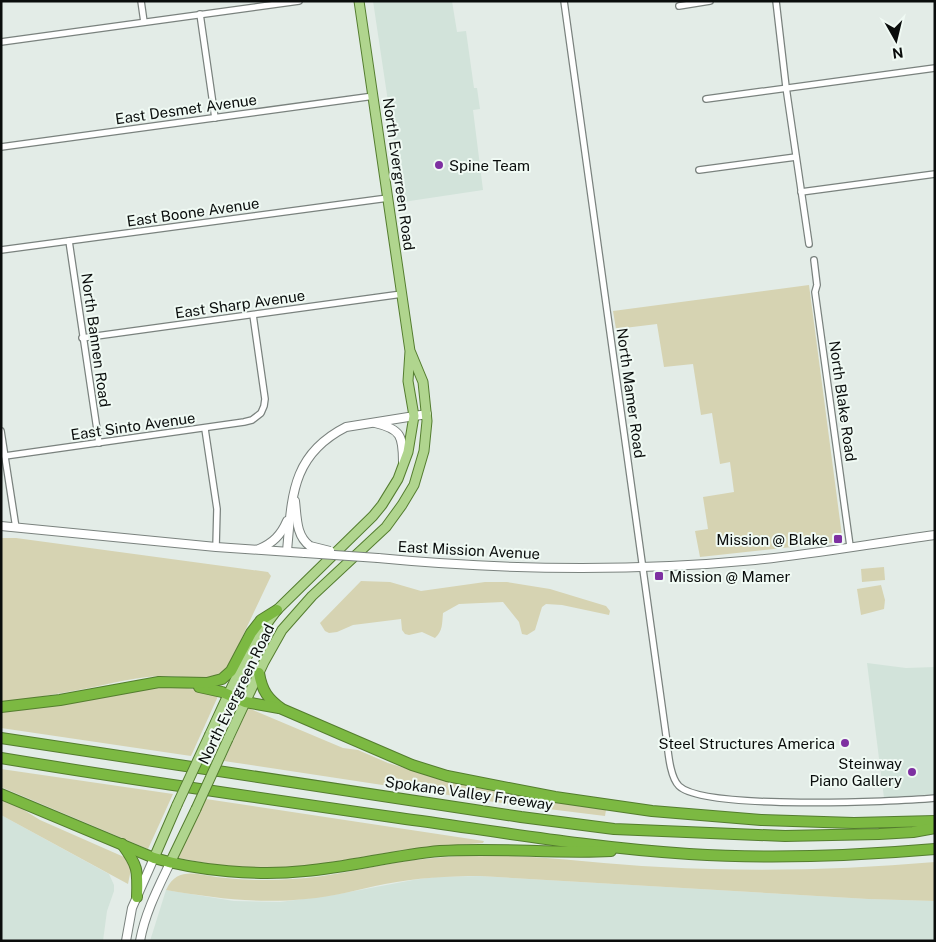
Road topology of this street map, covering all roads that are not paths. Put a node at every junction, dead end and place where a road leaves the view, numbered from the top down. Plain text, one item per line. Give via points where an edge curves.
1 (140, 1) edge
2 (299, 1) edge
3 (359, 1) edge
4 (564, 1) edge
5 (710, 1) edge
6 (776, 1) edge
7 (679, 6) dead end
8 (200, 14) junction
9 (144, 22) junction
10 (1, 42) edge
11 (935, 68) edge
12 (786, 88) junction
13 (374, 96) junction
14 (706, 98) dead end
15 (215, 118) junction
16 (1, 147) edge
17 (796, 157) junction
18 (699, 170) dead end
19 (935, 174) edge
20 (801, 192) junction
21 (388, 198) junction
22 (69, 241) junction
23 (809, 244) dead end
24 (1, 250) edge
25 (814, 260) dead end
26 (402, 294) junction
27 (253, 315) junction
28 (82, 338) junction
29 (410, 350) junction
30 (427, 414) junction
31 (414, 416) junction
32 (370, 422) junction
33 (205, 429) junction
34 (1, 431) edge
35 (99, 443) junction
36 (5, 456) junction
37 (404, 467) junction
38 (294, 489) junction
39 (290, 515) junction
40 (1, 526) edge
41 (16, 528) junction
42 (935, 535) edge
43 (850, 546) junction
44 (216, 547) junction
45 (257, 549) junction
46 (287, 551) junction
47 (344, 556) junction
48 (642, 567) junction
49 (277, 610) junction
50 (259, 674) junction
51 (176, 682) junction
52 (228, 695) junction
53 (245, 702) junction
54 (1, 707) edge
55 (282, 709) junction
56 (1, 738) edge
57 (1, 758) edge
58 (1, 794) edge
59 (935, 798) edge
60 (935, 821) edge
61 (935, 828) edge
62 (121, 843) junction
63 (935, 849) edge
64 (638, 850) junction
65 (154, 858) junction
66 (170, 863) junction
67 (137, 897) junction
68 (126, 941) edge
69 (140, 941) edge

1 - 9 street
2 - 8 street
3 - 13 main road, North Evergreen Road
4 - 48 street, North Mamer Road
5 - 7 street
6 - 12 street
8 - 9 street
8 - 15 street
9 - 10 street
11 - 12 street
12 - 14 street
12 - 17 street
13 - 15 street, East Desmet Avenue
13 - 21 main road, North Evergreen Road
15 - 16 street, East Desmet Avenue
17 - 18 street
17 - 20 street
19 - 20 street
20 - 23 street
21 - 22 street, East Boone Avenue
21 - 26 main road, North Evergreen Road
22 - 24 street, East Boone Avenue
22 - 28 street, North Bannen Road
25 - 43 street, North Blake Road via 815,292
26 - 27 street, East Sharp Avenue
26 - 29 main road, North Evergreen Road
27 - 28 street, East Sharp Avenue
27 - 33 street, East Sinto Avenue via 264,406 252,420
28 - 35 street, North Bannen Road
29 - 30 main road, North Evergreen Road via 423,382
29 - 31 main road, North Evergreen Road via 408,381
30 - 31 street
30 - 50 main road, North Evergreen Road via 420,468 402,505 386,527 292,617 274,643
31 - 32 street
31 - 37 main road, North Evergreen Road
32 - 37 street via 398,432
32 - 38 street via 346,427 320,444 302,468
33 - 35 street, East Sinto Avenue
33 - 44 street via 217,509
34 - 36 street
35 - 36 street, East Sinto Avenue
36 - 41 street
37 - 49 main road, North Evergreen Road via 391,492 372,516
38 - 39 street
38 - 47 street, bridge via 298,530 304,541 310,546
39 - 45 street via 279,537
39 - 46 street
40 - 41 street, East Mission Avenue
41 - 44 street, East Mission Avenue
42 - 43 street, East Mission Avenue
43 - 48 street, East Mission Avenue via 756,560
44 - 45 street, East Mission Avenue
45 - 46 street, East Mission Avenue
46 - 47 street, East Mission Avenue, bridge
47 - 48 street, East Mission Avenue, bridge via 484,566
48 - 59 street, North Mamer Road via 666,735 674,778 679,786 696,794 769,801 842,803
49 - 51 highway via 260,620 231,672 222,679 207,683
49 - 52 main road, North Evergreen Road via 242,665
50 - 53 main road, North Evergreen Road
50 - 55 highway via 265,694
51 - 52 highway
51 - 54 highway via 137,685 60,700
52 - 53 highway
52 - 65 main road, North Evergreen Road, bridge
53 - 55 highway
53 - 66 main road, North Evergreen Road, bridge
55 - 60 highway via 412,766 555,798 652,811 761,820
56 - 61 highway, Spokane Valley Freeway via 614,829 784,836 888,834
57 - 64 highway via 161,784
58 - 62 highway
62 - 65 highway
62 - 67 highway via 136,866
63 - 64 highway via 789,856
64 - 66 highway via 584,853 456,850 291,872 209,869
65 - 66 highway
65 - 67 street, North Evergreen Road
66 - 69 street, North Evergreen Road via 152,902
67 - 68 street, North Evergreen Road

